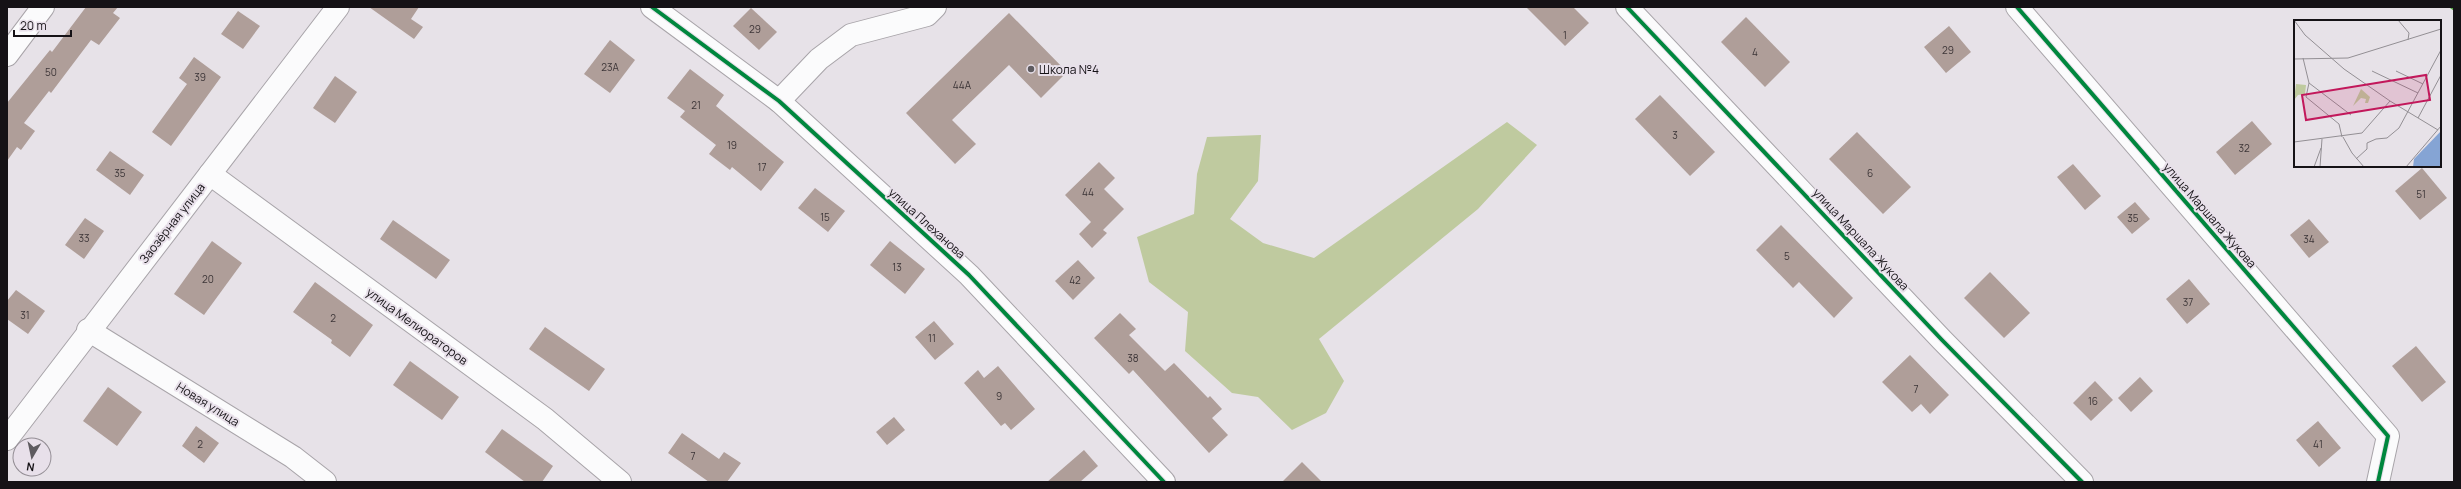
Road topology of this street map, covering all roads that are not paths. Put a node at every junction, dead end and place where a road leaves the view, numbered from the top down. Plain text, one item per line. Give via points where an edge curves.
1 (43, 7) edge
2 (338, 7) edge
3 (652, 7) edge
4 (935, 7) edge
5 (1627, 7) edge
6 (2017, 7) edge
7 (7, 55) edge
8 (780, 101) junction
9 (210, 174) junction
10 (88, 330) junction
11 (7, 438) edge
12 (325, 482) edge
13 (620, 482) edge
14 (1164, 482) edge
15 (2082, 482) edge
16 (2378, 482) edge

1 - 7 street
2 - 9 street, Заозёрная улица
3 - 8 street, улица Плеханова
4 - 8 street via 927,15 851,35 818,59
5 - 15 street, улица Маршала Жукова via 1942,340
6 - 16 street, улица Маршала Жукова via 2388,436
8 - 14 street, улица Плеханова via 969,275
9 - 10 street, Заозёрная улица
9 - 13 street, улица Мелиораторов via 545,419
10 - 11 street, Заозёрная улица
10 - 12 street, Новая улица via 293,457

